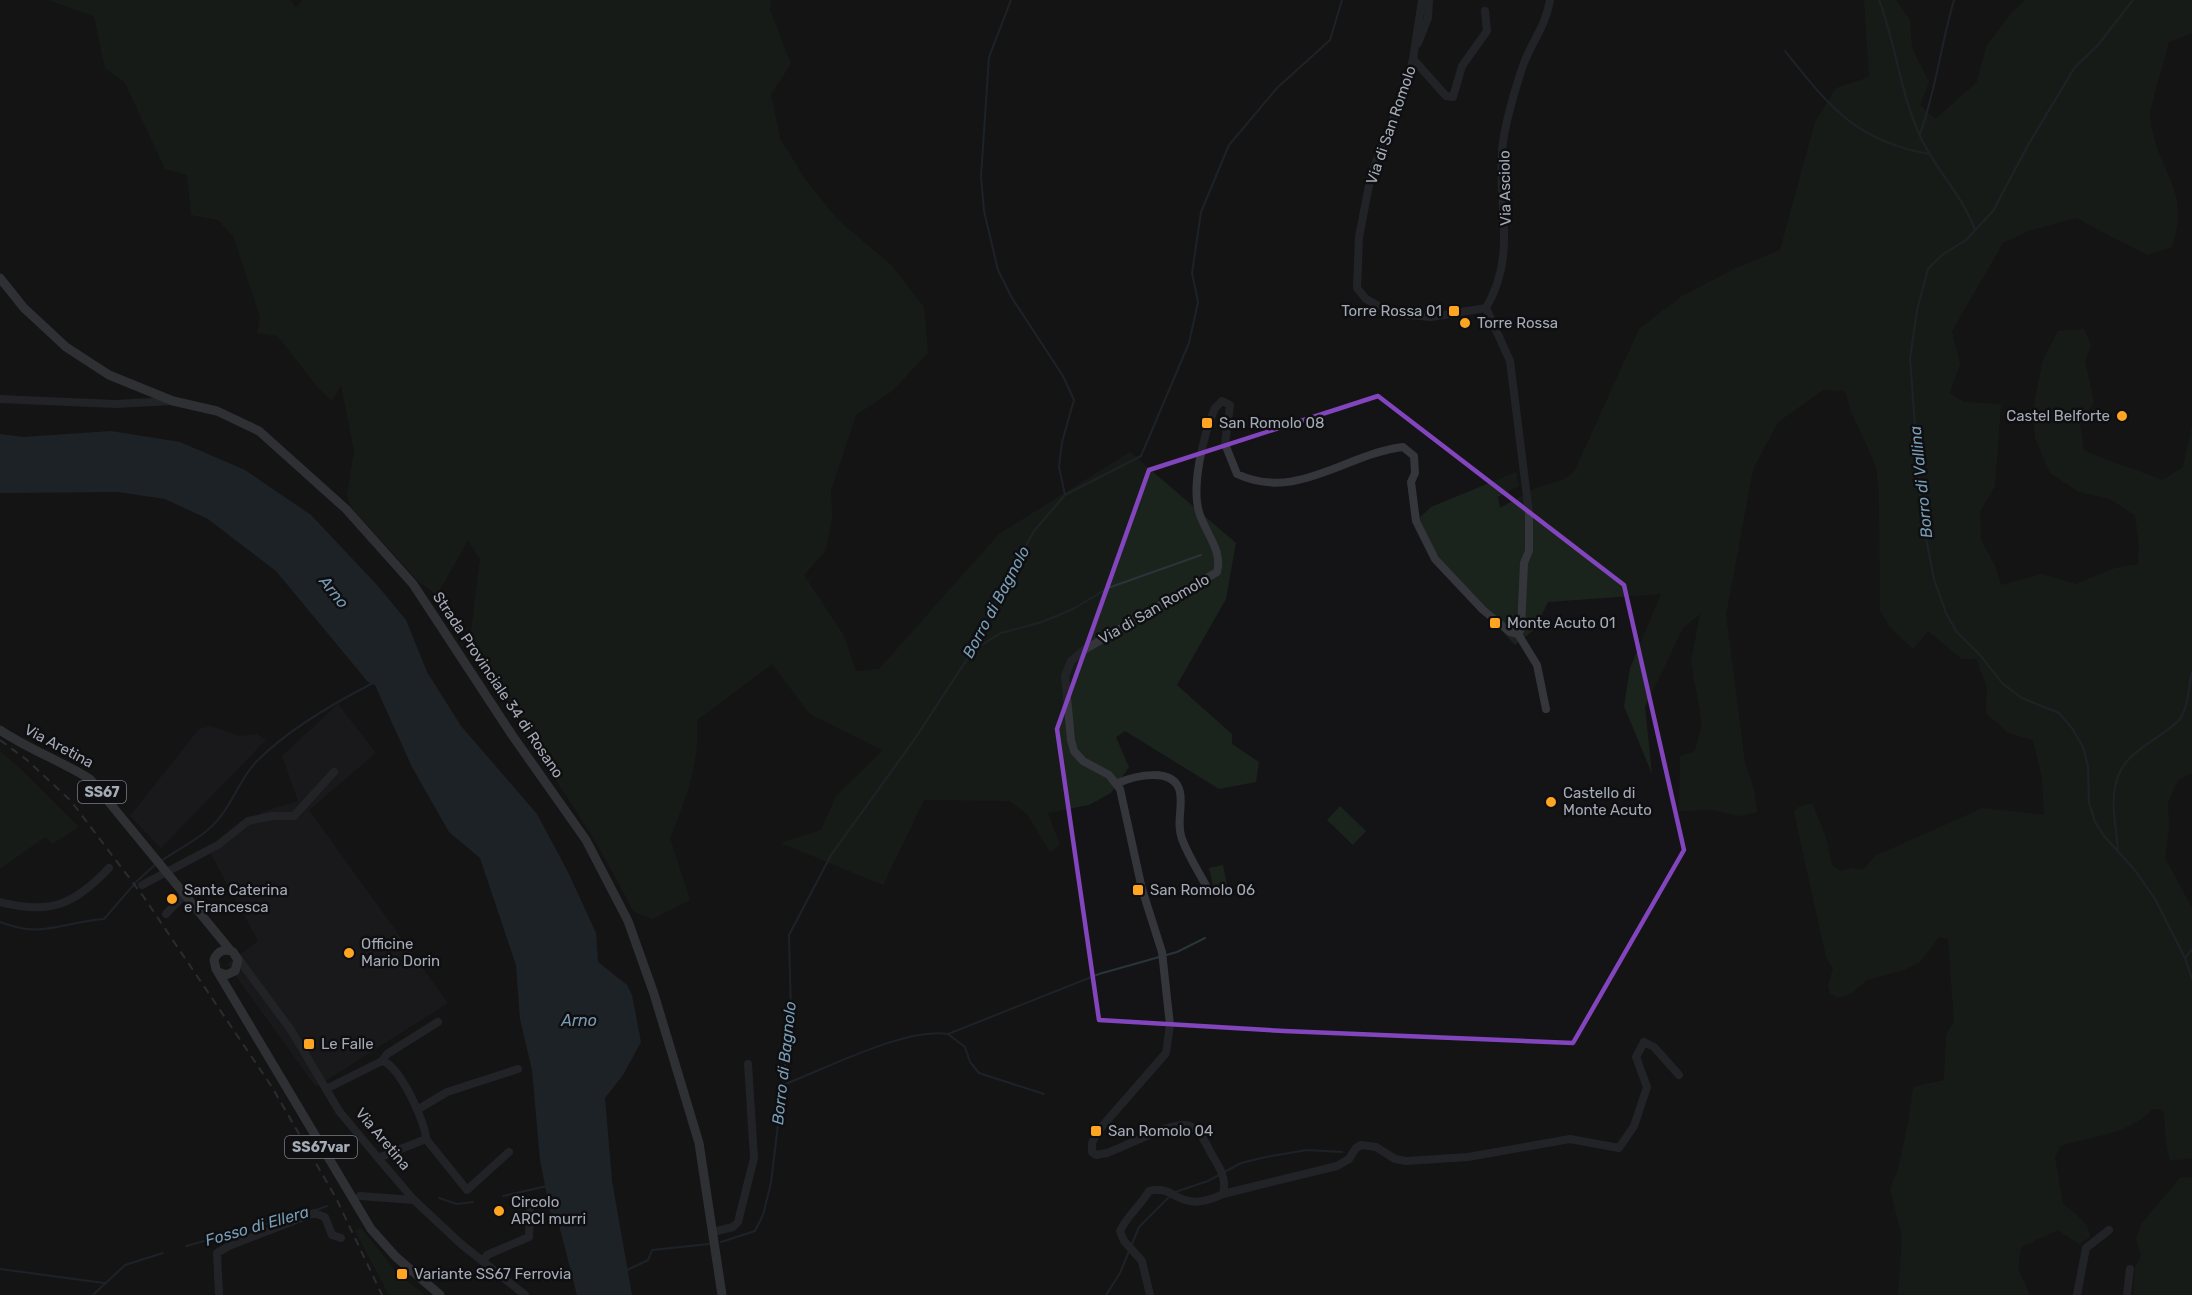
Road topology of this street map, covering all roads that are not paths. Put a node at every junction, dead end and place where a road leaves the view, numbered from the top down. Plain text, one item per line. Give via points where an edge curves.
1 (1550, 0) edge
2 (1423, 1) edge
3 (1485, 11) dead end
4 (1413, 59) junction
5 (0, 278) edge
6 (1486, 308) junction
7 (0, 399) edge
8 (173, 401) junction
9 (1518, 634) junction
10 (1546, 709) dead end
11 (0, 730) edge
12 (334, 772) dead end
13 (1118, 783) junction
14 (109, 868) dead end
15 (164, 874) junction
16 (142, 885) dead end
17 (182, 890) junction
18 (1210, 893) dead end
19 (0, 902) edge
20 (166, 914) dead end
21 (215, 931) junction
22 (234, 954) junction
23 (216, 955) junction
24 (218, 972) junction
25 (233, 972) junction
26 (251, 973) junction
27 (233, 1001) junction
28 (438, 1022) dead end
29 (382, 1061) junction
30 (312, 1064) junction
31 (748, 1064) dead end
32 (518, 1069) dead end
33 (1679, 1075) dead end
34 (341, 1080) junction
35 (326, 1089) junction
36 (417, 1110) junction
37 (426, 1139) junction
38 (509, 1152) dead end
39 (378, 1158) junction
40 (1223, 1194) junction
41 (360, 1196) dead end
42 (414, 1200) junction
43 (530, 1205) dead end
44 (2109, 1230) dead end
45 (713, 1232) junction
46 (341, 1238) dead end
47 (396, 1257) junction
48 (483, 1262) junction
49 (2130, 1269) dead end
50 (219, 1295) edge
51 (431, 1295) edge
52 (440, 1295) edge
53 (525, 1295) edge
54 (722, 1295) edge
55 (1150, 1295) edge
56 (2077, 1295) edge
57 (2127, 1295) edge

1 - 6 street, Via Asciolo via 1540,36 1525,62 1502,152 1504,255 1496,292
2 - 4 street, Via di San Romolo
3 - 4 street via 1487,31 1462,66 1453,97 1446,96
4 - 6 street, Via di San Romolo via 1371,175 1359,237 1357,288 1383,309 1410,315 1431,317
5 - 8 main road, Strada Provinciale 34 di Rosano via 24,308 66,347 109,375
6 - 9 street via 1510,361 1529,513 1529,551 1524,563
7 - 8 street via 115,404
8 - 45 main road, Strada Provinciale 34 di Rosano via 217,411 259,431 346,508 413,584 585,840 628,921 654,994 699,1143
9 - 10 street via 1538,664
9 - 13 street, Via di San Romolo via 1483,610 1435,559 1416,521 1411,482 1414,456 1403,447 1385,449 1303,480 1254,482 1237,474 1231,462 1225,444 1230,405 1222,401 1209,424 1197,499 1217,551 1217,572 1084,650 1071,662 1065,676 1074,751
11 - 15 main road, Via Aretina / SS67 via 27,748 90,778 146,844
12 - 15 street via 294,816 248,821 218,845
13 - 18 street via 1131,777 1155,775 1177,786 1181,837
13 - 40 street via 1142,889 1162,952 1170,1040 1166,1053 1098,1131 1091,1149 1096,1155 1107,1154 1178,1124 1191,1126 1221,1169
14 - 19 street via 61,905 38,909
15 - 16 street
15 - 17 main road, Via Aretina / SS67
17 - 20 street
17 - 21 main road, Via Aretina / SS67
21 - 22 main road, Via Aretina / SS67
21 - 23 main road
22 - 23 main road via 224,950
22 - 25 main road via 238,965
22 - 26 street, Via Aretina
23 - 24 main road via 214,964
24 - 25 main road
24 - 27 main road, SS67var
25 - 26 street via 245,969
25 - 27 main road, SS67var
26 - 30 street, Via Aretina
27 - 47 main road, SS67var via 358,1209
28 - 29 street
29 - 34 street
29 - 36 street via 394,1067
30 - 34 street via 328,1078
30 - 35 street, Via Aretina
31 - 45 street via 754,1158 750,1179 738,1222
32 - 36 street via 447,1092
33 - 40 street via 1644,1041 1636,1057 1647,1087 1634,1126 1619,1148 1570,1139 1468,1157 1406,1161 1376,1147 1361,1145 1338,1166
34 - 35 street
35 - 39 street, Via Aretina
36 - 37 street
37 - 38 street via 467,1190
37 - 39 street
39 - 42 street, Via Aretina
40 - 55 street via 1208,1202 1188,1203 1158,1188 1149,1191 1126,1218 1120,1232 1142,1261
41 - 42 street
42 - 48 street, Via Aretina
43 - 48 street via 529,1237 487,1255
44 - 56 street via 2086,1248
45 - 54 main road, Strada Provinciale 34 di Rosano
46 - 50 street via 332,1235 325,1216 314,1213 229,1246 217,1253
47 - 51 main road, SS67var
47 - 52 main road, SS67var
48 - 53 street, Via Aretina
49 - 57 street

